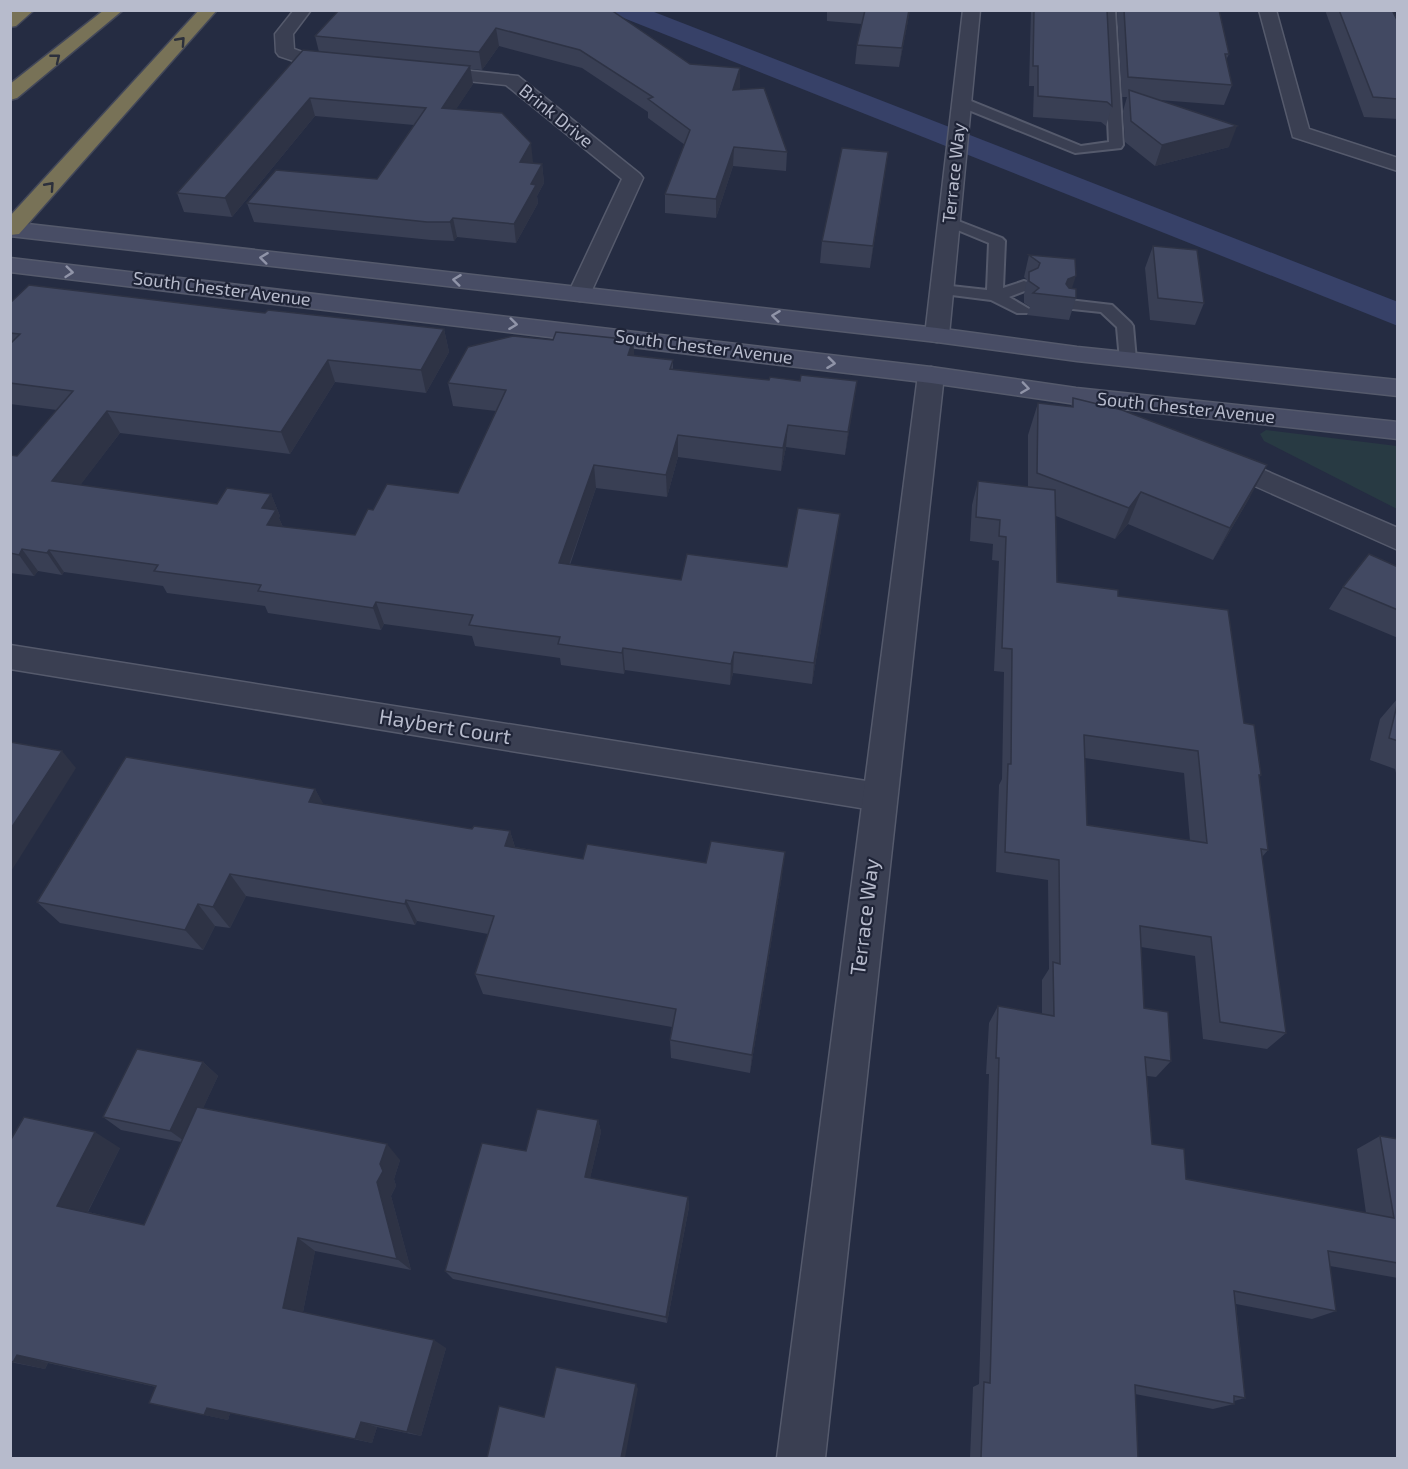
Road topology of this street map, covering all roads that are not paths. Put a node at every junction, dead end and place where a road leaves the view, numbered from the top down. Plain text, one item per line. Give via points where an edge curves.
1 (26, 10) edge
2 (115, 10) edge
3 (209, 10) edge
4 (303, 10) edge
5 (972, 10) edge
6 (1109, 10) edge
7 (1267, 10) edge
8 (10, 22) edge
9 (358, 66) edge
10 (405, 70) edge
11 (10, 94) edge
12 (961, 102) junction
13 (1398, 165) edge
14 (948, 221) junction
15 (11, 229) edge
16 (10, 266) edge
17 (942, 290) junction
18 (258, 293) junction
19 (580, 294) junction
20 (995, 296) junction
21 (1069, 303) edge
22 (574, 332) junction
23 (937, 335) junction
24 (1128, 360) junction
25 (931, 375) junction
26 (1345, 383) junction
27 (1398, 388) edge
28 (1076, 396) junction
29 (1151, 429) edge
30 (1398, 431) edge
31 (1194, 449) edge
32 (1398, 540) edge
33 (10, 657) edge
34 (879, 797) junction
35 (801, 1458) edge

1 - 8 highway
11 -> 2 highway
15 -> 3 highway
4 - 9 street via 284,34 285,52 310,61
5 - 12 street, Terrace Way
6 - 12 lane via 1116,145 1080,150
7 - 13 street via 1300,133
10 - 19 street, Brink Drive via 511,80 633,178
12 - 14 street, Terrace Way
14 - 17 street, Terrace Way
14 - 20 lane via 997,241
19 -> 15 main road, South Chester Avenue
16 -> 18 main road, South Chester Avenue
17 - 20 lane
17 - 23 street, Terrace Way
18 - 19 main road via 316,290 481,306 532,304
18 -> 22 main road, South Chester Avenue
23 -> 19 main road, South Chester Avenue
20 - 20 lane via 1024,299
21 - 24 lane via 1106,309 1125,326
22 - 23 main road via 618,322 864,346 918,344
22 -> 25 main road, South Chester Avenue
23 - 24 main road, South Chester Avenue
24 - 26 main road, South Chester Avenue
25 - 26 main road via 944,363 965,361 1292,387
25 -> 28 main road, South Chester Avenue
25 - 34 street, Terrace Way
26 - 27 main road, South Chester Avenue
28 - 29 street
28 - 30 main road, South Chester Avenue
31 - 32 street
33 - 34 street, Haybert Court
34 - 35 street, Terrace Way

